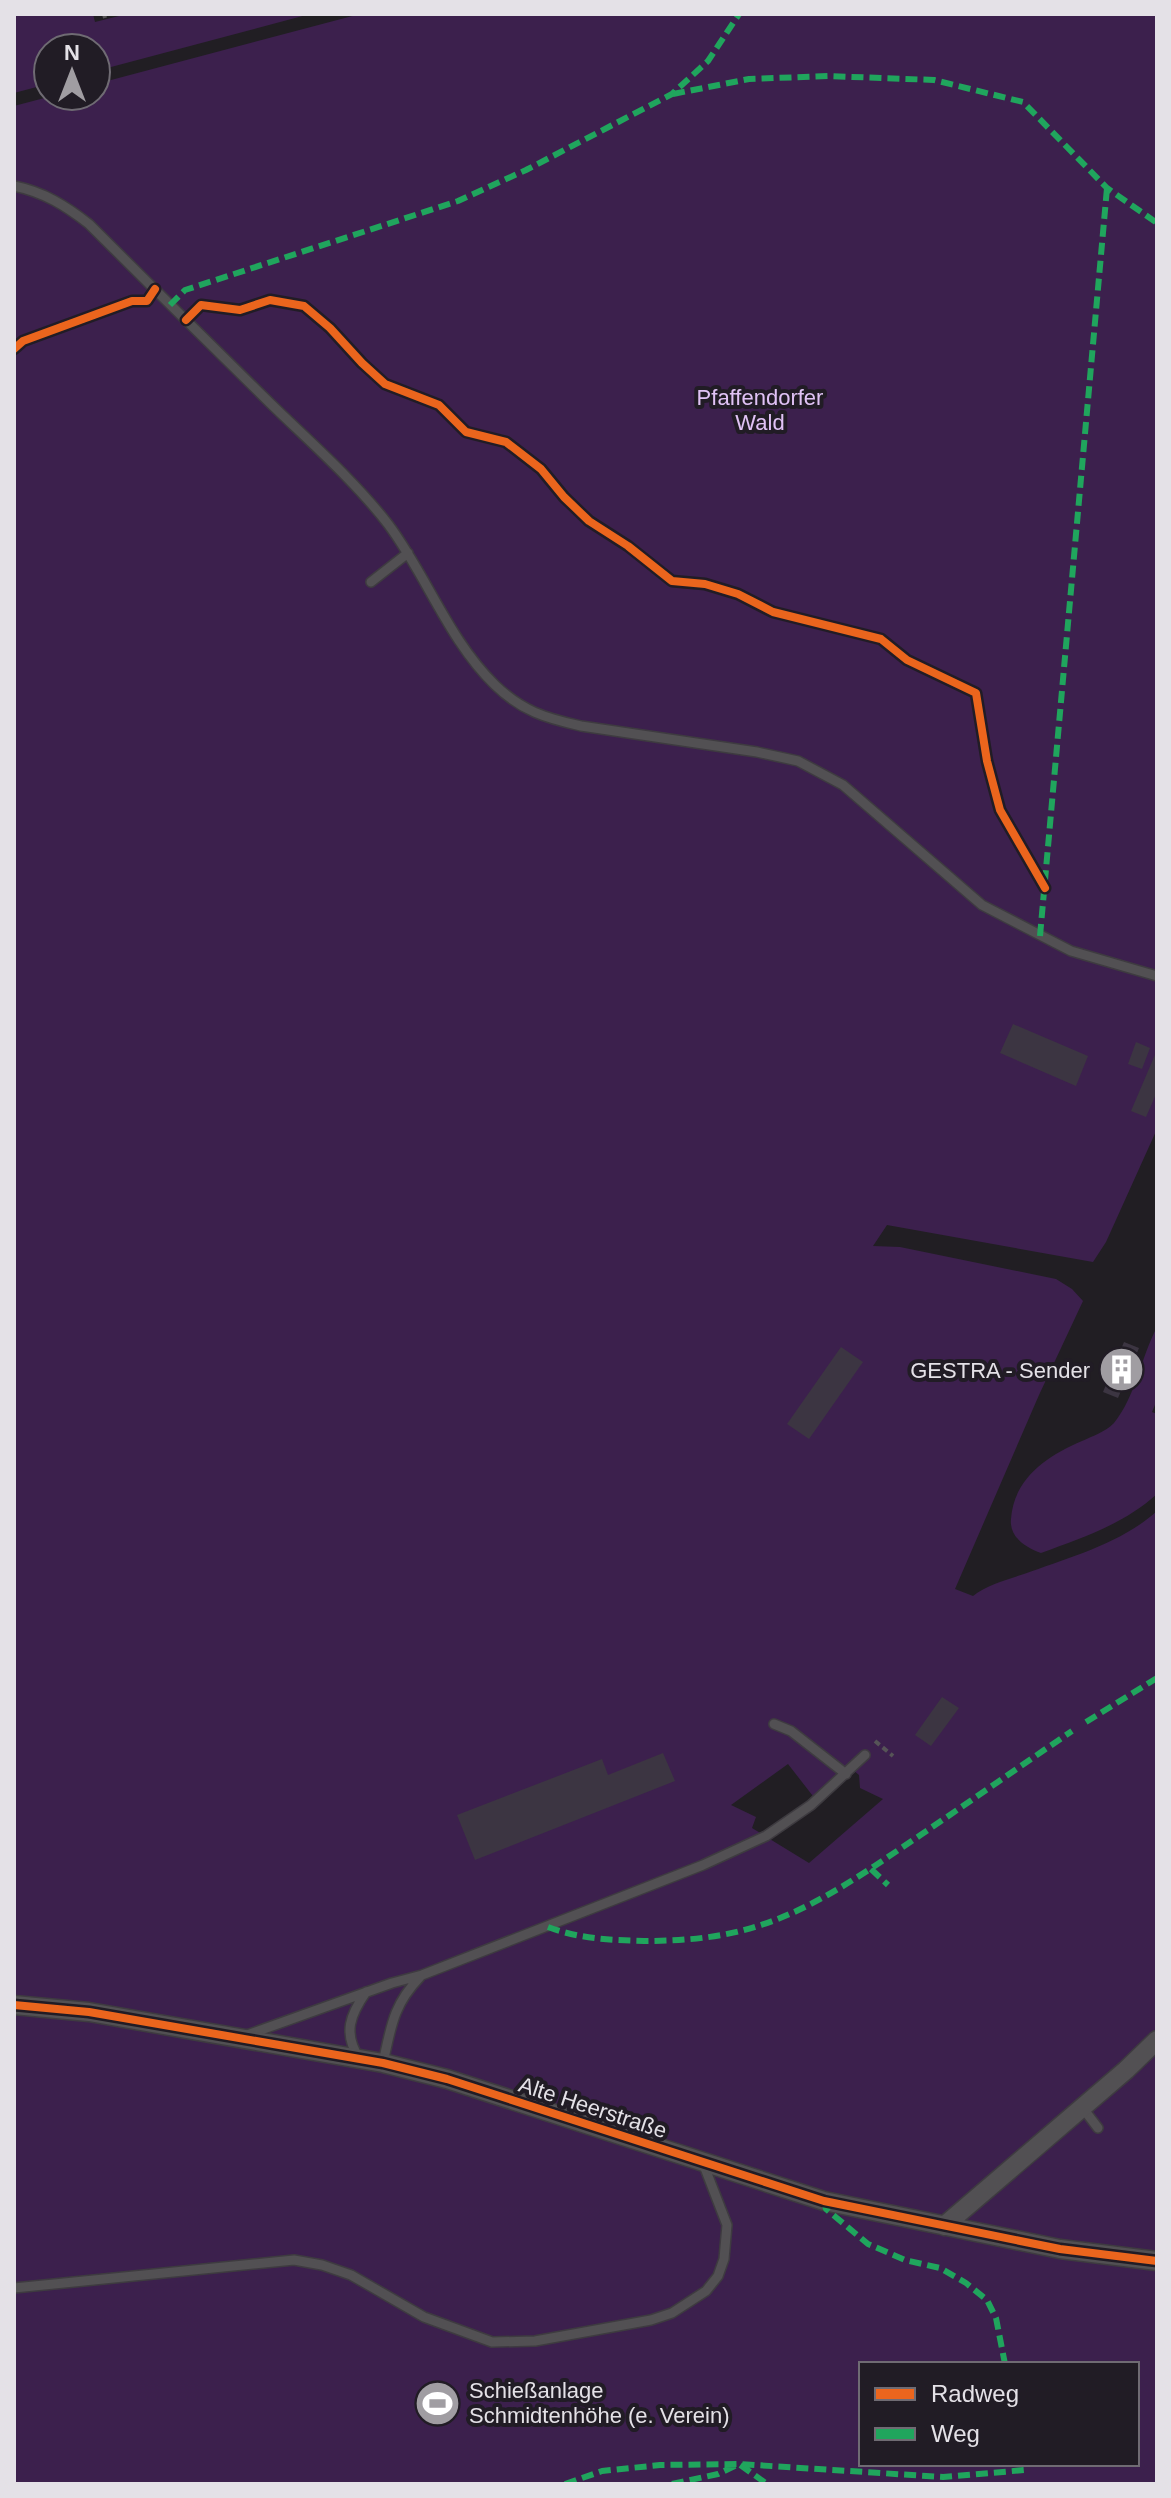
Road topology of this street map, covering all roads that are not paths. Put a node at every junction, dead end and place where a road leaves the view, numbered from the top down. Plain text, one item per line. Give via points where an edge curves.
1 (14, 186) edge
2 (408, 553) junction
3 (371, 582) dead end
4 (1157, 976) edge
5 (774, 1724) dead end
6 (865, 1755) dead end
7 (846, 1774) junction
8 (422, 1975) junction
9 (366, 1992) junction
10 (14, 2005) edge
11 (240, 2037) junction
12 (1157, 2041) edge
13 (361, 2059) junction
14 (383, 2063) junction
15 (1082, 2107) junction
16 (1098, 2128) dead end
17 (703, 2163) junction
18 (944, 2226) junction
19 (1157, 2261) edge
20 (14, 2288) edge

1 - 2 lane via 57,201 89,224 330,462
2 - 3 lane
2 - 4 lane via 454,634 492,682 524,709 581,726 798,761 843,785 982,905 1071,951
5 - 7 lane
6 - 7 lane
7 - 8 lane via 766,1836
8 - 9 lane
8 - 14 lane via 403,1995
9 - 11 lane
9 - 13 lane via 350,2029
10 - 11 street, Alte Heerstraße
11 - 13 street, Alte Heerstraße
12 - 15 street
13 - 14 street, Alte Heerstraße
14 - 17 street, Alte Heerstraße
15 - 16 lane
15 - 18 street
17 - 18 street, Alte Heerstraße via 824,2201
17 - 20 lane via 727,2225 718,2276 706,2291 672,2313 616,2328 492,2342 424,2317 351,2275 294,2260
18 - 19 street, Alte Heerstraße

